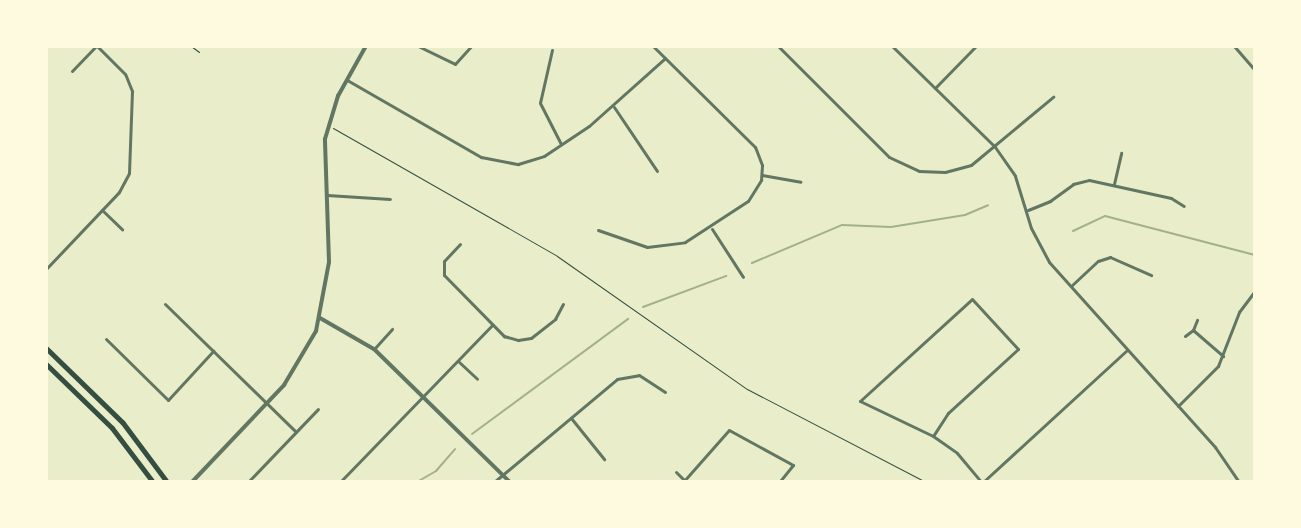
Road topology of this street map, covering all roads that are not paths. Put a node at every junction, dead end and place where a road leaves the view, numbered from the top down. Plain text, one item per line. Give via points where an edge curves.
1 (97, 46) edge
2 (366, 46) edge
3 (418, 46) edge
4 (471, 46) edge
5 (653, 46) edge
6 (892, 46) edge
7 (976, 46) edge
8 (1234, 46) edge
9 (780, 47) edge
10 (552, 50) dead end
11 (665, 58) junction
12 (1255, 70) edge
13 (72, 71) dead end
14 (346, 80) junction
15 (935, 88) junction
16 (1053, 97) dead end
17 (614, 107) junction
18 (561, 144) junction
19 (995, 148) junction
20 (1121, 153) dead end
21 (657, 171) dead end
22 (762, 175) junction
23 (800, 182) dead end
24 (1114, 184) junction
25 (326, 195) junction
26 (390, 199) dead end
27 (1184, 206) dead end
28 (102, 210) junction
29 (1028, 210) junction
30 (122, 229) dead end
31 (712, 229) junction
32 (598, 230) dead end
33 (460, 244) dead end
34 (46, 269) edge
35 (1152, 274) dead end
36 (743, 277) dead end
37 (1071, 286) junction
38 (1254, 292) edge
39 (164, 304) dead end
40 (563, 304) dead end
41 (320, 318) junction
42 (1196, 320) dead end
43 (492, 325) junction
44 (392, 329) dead end
45 (1193, 330) junction
46 (1185, 336) dead end
47 (106, 339) dead end
48 (46, 348) edge
49 (374, 349) junction
50 (1127, 350) junction
51 (213, 351) junction
52 (1223, 356) junction
53 (458, 361) junction
54 (46, 364) edge
55 (477, 379) dead end
56 (665, 392) dead end
57 (421, 397) junction
58 (268, 403) junction
59 (1178, 406) junction
60 (318, 409) dead end
61 (570, 418) junction
62 (296, 432) junction
63 (933, 436) junction
64 (604, 459) dead end
65 (676, 472) dead end
66 (501, 474) junction
67 (683, 481) edge
68 (153, 482) edge
69 (167, 482) edge
70 (192, 482) edge
71 (248, 482) edge
72 (340, 482) edge
73 (494, 482) edge
74 (510, 482) edge
75 (779, 482) edge
76 (982, 482) edge
77 (1239, 482) edge

1 - 13 street
1 - 28 street via 124,74 134,106 130,173
2 - 14 street
3 - 4 street via 455,64
5 - 11 street
6 - 15 street
7 - 15 street
8 - 12 street
9 - 19 street via 889,156 908,167 954,170
10 - 18 street via 540,104
11 - 17 street
11 - 22 street via 749,140 760,156
14 - 18 street via 491,161 526,163
14 - 25 street via 328,126
15 - 19 street
16 - 19 street
17 - 18 street
17 - 21 street
19 - 29 street via 1015,176
20 - 24 street
22 - 23 street
22 - 31 street via 748,201
24 - 27 street via 1171,198
24 - 29 street via 1081,181
25 - 26 street
25 - 41 street via 329,262
28 - 30 street
28 - 34 street
29 - 37 street via 1041,250
31 - 32 street via 685,242 652,247
31 - 36 street
33 - 43 street via 444,261 444,276
35 - 37 street via 1110,257 1098,261
37 - 50 street
38 - 52 street via 1240,312
39 - 51 street
40 - 43 street via 548,326 524,340 510,339
41 - 49 street
41 - 58 street via 299,364
42 - 45 street
43 - 53 street
44 - 49 street
45 - 46 street
45 - 52 street
47 - 51 street via 168,400
48 - 69 main road via 123,423
49 - 57 street
50 - 59 street
50 - 76 street
51 - 58 street
52 - 59 street via 1207,380
53 - 55 street
53 - 57 street
54 - 68 main road via 112,428
56 - 61 street via 639,375 624,376
57 - 66 street
57 - 72 street
58 - 62 street
58 - 70 street
59 - 77 street via 1215,447
60 - 62 street
61 - 64 street
61 - 66 street
62 - 71 street
63 - 63 street via 860,401 972,299 1018,348 948,413
63 - 76 street via 957,453
65 - 67 street
66 - 73 street
66 - 74 street
67 - 75 street via 729,430 793,465

